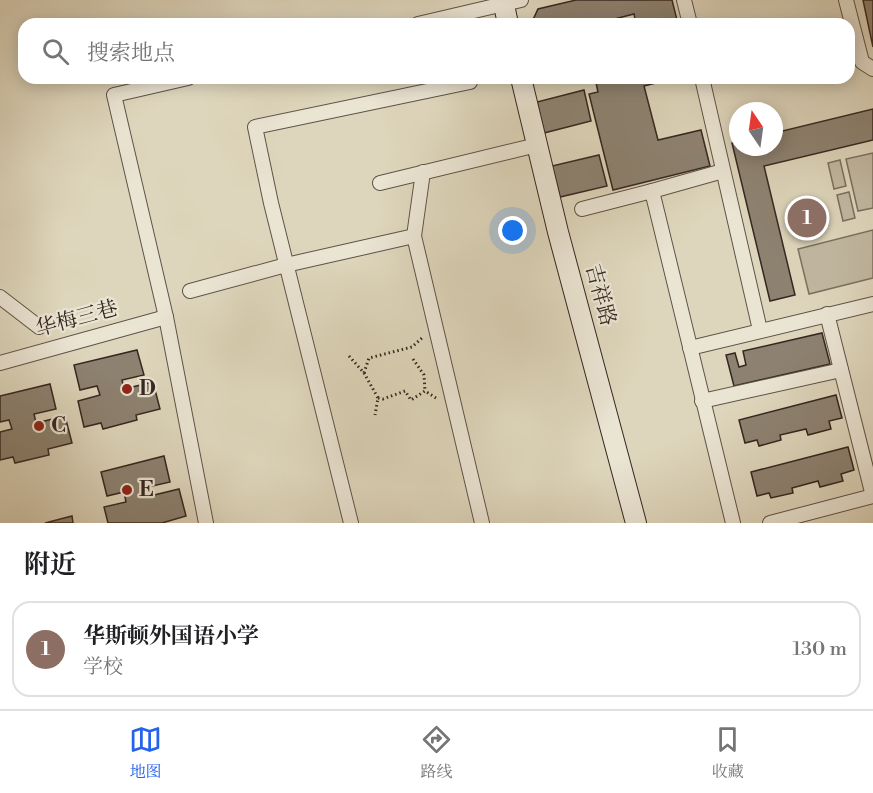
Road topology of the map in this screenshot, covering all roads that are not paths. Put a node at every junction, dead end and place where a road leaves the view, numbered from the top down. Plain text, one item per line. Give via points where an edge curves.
1 (684, 0) edge
2 (846, 0) edge
3 (509, 1) edge
4 (442, 18) edge
5 (508, 18) edge
6 (688, 18) edge
7 (851, 18) edge
8 (855, 35) edge
9 (873, 69) edge
10 (162, 84) edge
11 (460, 84) edge
12 (522, 84) edge
13 (703, 84) edge
14 (537, 145) junction
15 (723, 171) junction
16 (423, 172) junction
17 (380, 183) dead end
18 (652, 191) junction
19 (582, 209) dead end
20 (414, 236) junction
21 (286, 265) junction
22 (190, 291) dead end
23 (0, 297) edge
24 (873, 304) edge
25 (827, 314) junction
26 (166, 317) junction
27 (39, 327) dead end
28 (760, 330) junction
29 (690, 348) junction
30 (0, 363) edge
31 (841, 370) junction
32 (702, 401) junction
33 (873, 496) edge
34 (206, 523) edge
35 (351, 523) edge
36 (482, 523) edge
37 (636, 523) edge
38 (733, 523) edge
39 (770, 523) edge

1 - 6 street
2 - 7 street
3 - 4 street
3 - 5 street
8 - 9 street via 862,62
10 - 26 street via 114,95
11 - 21 street via 255,127
12 - 14 street, 吉祥路
13 - 15 street
14 - 16 street
14 - 37 street, 吉祥路
15 - 18 street
15 - 28 street
16 - 17 street
16 - 20 street
18 - 19 street
18 - 29 street
20 - 21 street
20 - 36 street
21 - 22 street
21 - 35 street
23 - 27 street
24 - 25 street
25 - 28 street
25 - 31 street
26 - 30 street, 华梅三巷
26 - 34 street
28 - 29 street
29 - 32 street
31 - 32 street
31 - 33 street
32 - 38 street
33 - 39 street

